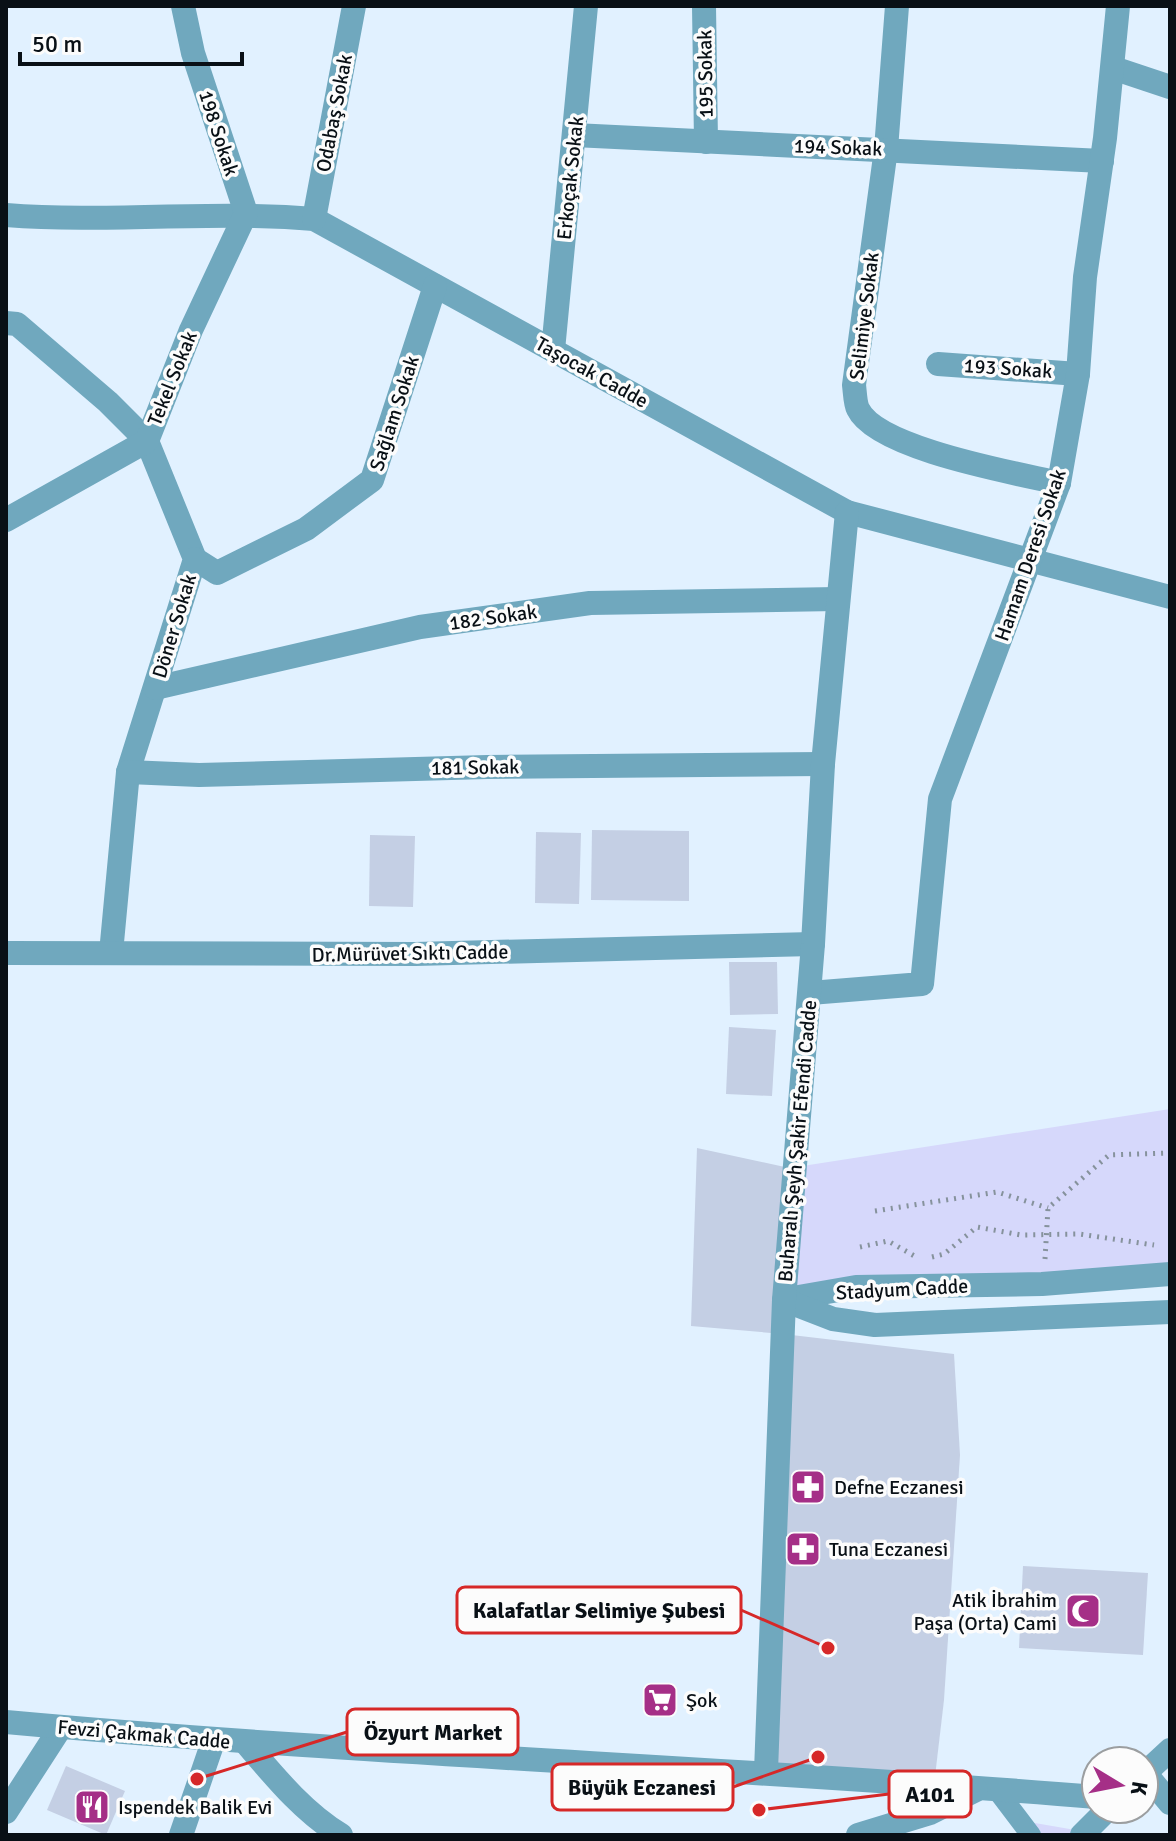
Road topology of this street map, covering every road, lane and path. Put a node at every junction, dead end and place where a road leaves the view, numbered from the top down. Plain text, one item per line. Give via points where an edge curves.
1 (183, 6) edge
2 (354, 6) edge
3 (586, 6) edge
4 (704, 6) edge
5 (897, 6) edge
6 (1118, 6) edge
7 (1113, 68) junction
8 (1170, 87) edge
9 (574, 135) junction
10 (706, 142) junction
11 (886, 149) junction
12 (1102, 161) junction
13 (246, 213) junction
14 (6, 215) edge
15 (314, 219) junction
16 (435, 286) junction
17 (6, 323) edge
18 (553, 350) junction
19 (938, 364) dead end
20 (1078, 374) junction
21 (147, 441) junction
22 (1059, 483) junction
23 (847, 512) junction
24 (6, 520) edge
25 (195, 559) junction
26 (1032, 560) junction
27 (1170, 597) edge
28 (837, 599) junction
29 (155, 688) junction
30 (823, 764) junction
31 (128, 772) junction
32 (813, 944) junction
33 (6, 953) edge
34 (111, 953) junction
35 (810, 993) junction
36 (1170, 1153) edge
37 (1048, 1208) junction
38 (875, 1211) dead end
39 (1048, 1233) junction
40 (1154, 1245) dead end
41 (860, 1247) dead end
42 (1170, 1274) edge
43 (784, 1300) junction
44 (1170, 1312) edge
45 (6, 1722) edge
46 (61, 1727) junction
47 (214, 1739) junction
48 (245, 1742) junction
49 (766, 1771) junction
50 (987, 1789) junction
51 (1080, 1796) edge
52 (6, 1812) edge
53 (886, 1832) edge
54 (181, 1835) edge
55 (341, 1835) edge
56 (858, 1835) edge
57 (1031, 1835) edge

1 - 13 street, 198 Sokak
2 - 15 street, Odabaş Sokak
3 - 9 street, Erkoçak Sokak
4 - 10 street, 195 Sokak
5 - 11 street, Selimiye Sokak
6 - 7 street, Hamam Deresi Sokak
7 - 8 street
7 - 12 street, Hamam Deresi Sokak
9 - 10 street, 194 Sokak
9 - 18 street, Erkoçak Sokak
10 - 11 street, 194 Sokak
11 - 12 street, 194 Sokak
11 - 22 street, Selimiye Sokak via 854,385 858,410 883,434 934,453
12 - 20 street, Hamam Deresi Sokak
13 - 14 street, Taşocak Cadde via 129,218
13 - 15 street, Taşocak Cadde
13 - 21 street, Tekel Sokak
15 - 16 street, Taşocak Cadde
16 - 18 street, Taşocak Cadde
16 - 25 street, Sağlam Sokak via 372,480 306,529 217,573
17 - 21 street, Döner Sokak via 17,324
18 - 23 street, Taşocak Cadde
19 - 20 street, 193 Sokak
20 - 22 street, Hamam Deresi Sokak
21 - 24 street, Tekel Sokak
21 - 25 street, Döner Sokak
22 - 26 street, Hamam Deresi Sokak
23 - 26 street, Taşocak Cadde
23 - 28 street, Buharalı Şeyh Şakir Efendi Cadde
25 - 29 street, Döner Sokak
26 - 27 street, Taşocak Cadde
26 - 35 street, Hamam Deresi Sokak via 940,799 922,984
28 - 29 street, 182 Sokak via 590,603 420,627
28 - 30 street, Buharalı Şeyh Şakir Efendi Cadde
29 - 31 street, Döner Sokak
30 - 31 street, 181 Sokak
30 - 32 street, Buharalı Şeyh Şakir Efendi Cadde
31 - 34 street, Döner Sokak
32 - 34 street, Dr.Mürüvet Sıktı Cadde via 415,954
32 - 35 street, Buharalı Şeyh Şakir Efendi Cadde
33 - 34 street, Dr.Mürüvet Sıktı Cadde
35 - 43 street, Buharalı Şeyh Şakir Efendi Cadde
36 - 37 path via 1109,1155
37 - 38 path via 997,1192
37 - 39 path
39 - 40 path
39 - 41 path via 1021,1235 977,1227 944,1254 919,1259 888,1241
42 - 43 street, Stadyum Cadde via 1042,1284 856,1287
43 - 44 street, Stadyum Cadde via 833,1319 875,1325
43 - 49 street, Buharalı Şeyh Şakir Efendi Cadde
45 - 46 street, Fevzi Çakmak Cadde
46 - 47 street, Fevzi Çakmak Cadde
46 - 52 street
47 - 48 street, Fevzi Çakmak Cadde
47 - 54 street
48 - 49 street, Fevzi Çakmak Cadde
48 - 55 street via 284,1788
49 - 50 street, Fevzi Çakmak Cadde
50 - 51 street, Fevzi Çakmak Cadde
50 - 53 street
50 - 57 street
53 - 56 street

